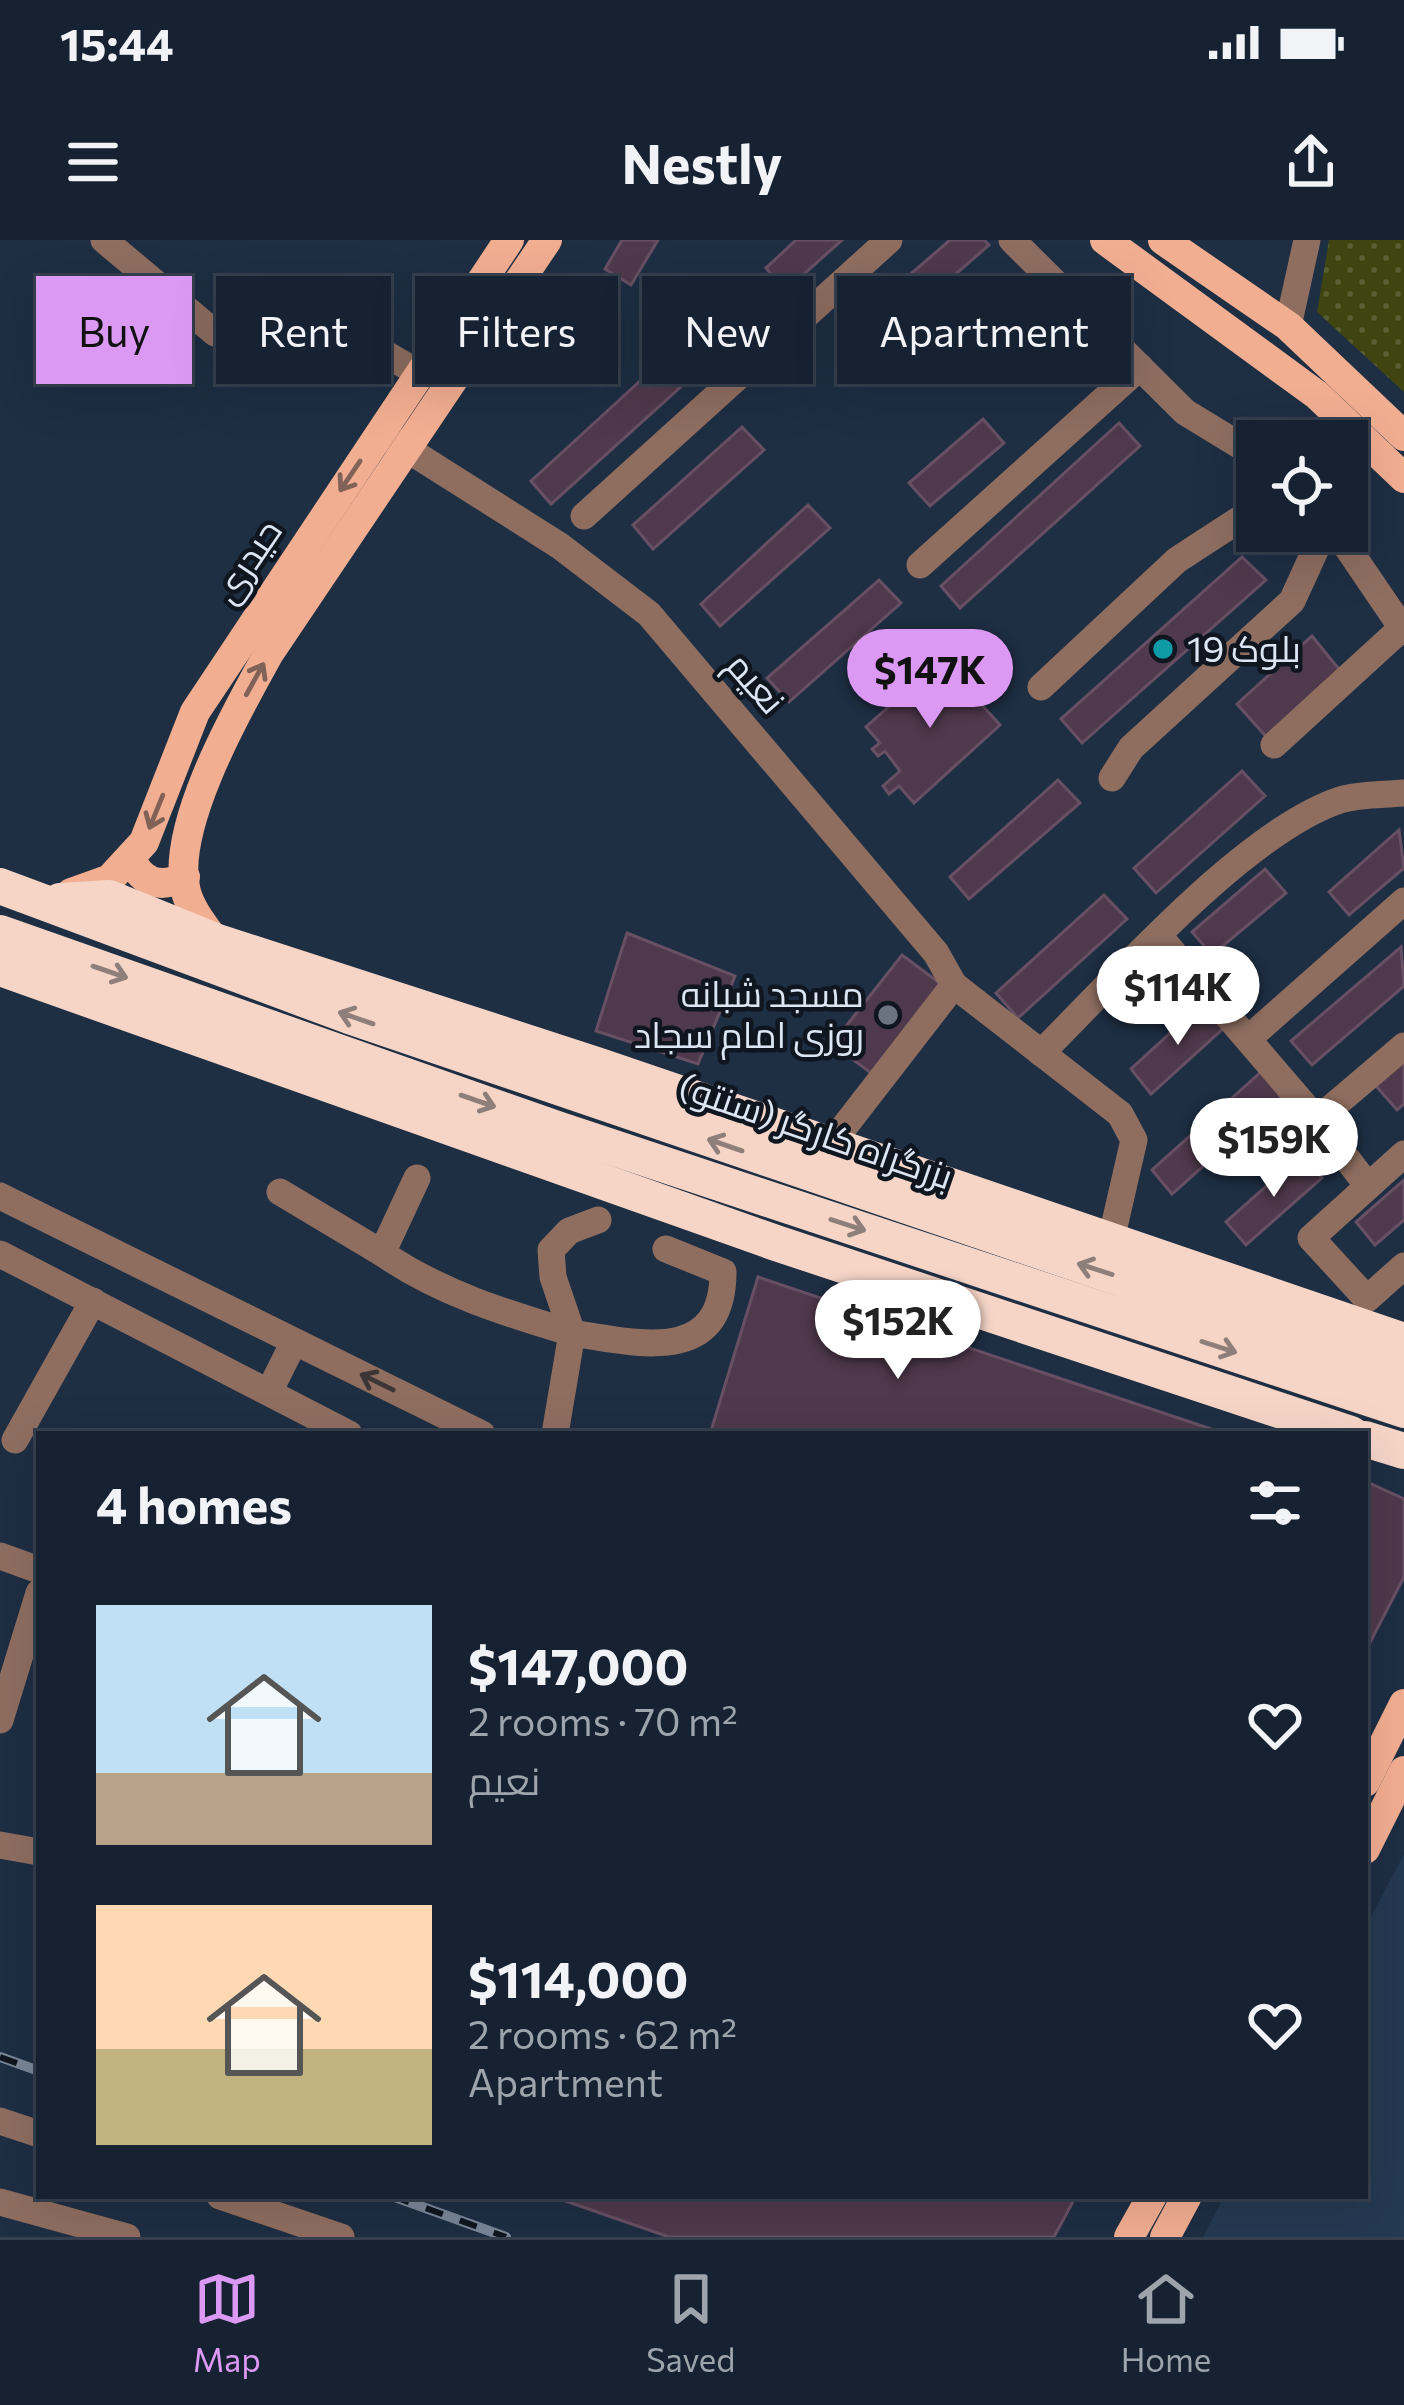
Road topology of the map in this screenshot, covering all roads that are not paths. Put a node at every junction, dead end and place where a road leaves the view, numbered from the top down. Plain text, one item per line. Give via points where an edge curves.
1 (104, 240) edge
2 (509, 240) edge
3 (547, 240) edge
4 (889, 240) edge
5 (1012, 240) edge
6 (1105, 240) edge
7 (1163, 240) edge
8 (1307, 240) edge
9 (485, 276) edge
10 (1288, 326) junction
11 (1139, 367) junction
12 (415, 371) edge
13 (416, 384) edge
14 (1404, 436) edge
15 (393, 440) junction
16 (1236, 443) edge
17 (1404, 478) edge
18 (584, 516) dead end
19 (1236, 522) edge
20 (1317, 552) edge
21 (1350, 552) edge
22 (920, 565) dead end
23 (1403, 630) edge
24 (1041, 687) dead end
25 (1274, 745) dead end
26 (1112, 778) dead end
27 (1404, 794) edge
28 (130, 858) junction
29 (185, 877) junction
30 (0, 886) edge
31 (1404, 901) edge
32 (46, 902) junction
33 (0, 933) edge
34 (1159, 936) junction
35 (215, 941) junction
36 (0, 968) edge
37 (954, 985) junction
38 (1249, 1038) junction
39 (1404, 1046) edge
40 (1041, 1053) junction
41 (1318, 1120) junction
42 (831, 1144) junction
43 (1404, 1154) edge
44 (417, 1178) dead end
45 (1368, 1186) junction
46 (280, 1192) dead end
47 (0, 1196) edge
48 (598, 1220) dead end
49 (1111, 1240) junction
50 (665, 1250) dead end
51 (382, 1253) junction
52 (0, 1254) edge
53 (1404, 1266) edge
54 (93, 1301) junction
55 (572, 1333) junction
56 (1404, 1341) edge
57 (294, 1342) junction
58 (1404, 1375) edge
59 (269, 1393) junction
60 (1404, 1410) edge
61 (343, 1431) edge
62 (476, 1431) edge
63 (556, 1431) edge
64 (1343, 1431) edge
65 (1368, 1439) edge
66 (18, 1441) edge
67 (1404, 1451) edge
68 (0, 1556) edge
69 (36, 1569) edge
70 (36, 1603) edge
71 (1404, 1704) edge
72 (0, 1720) edge
73 (1404, 1771) edge
74 (1368, 1776) edge
75 (1368, 1844) edge
76 (0, 1845) edge
77 (36, 1851) edge
78 (0, 2121) edge
79 (36, 2133) edge
80 (229, 2199) edge
81 (1150, 2199) edge
82 (1185, 2199) edge
83 (0, 2202) edge
84 (127, 2237) edge
85 (341, 2237) edge
86 (1129, 2237) edge
87 (1165, 2237) edge

1 - 12 street via 214,332 281,358 353,334
2 - 9 main road, حیدری
3 - 15 main road, حیدری
4 - 18 street
5 - 11 street
6 - 17 main road via 1300,381
7 - 10 main road
8 - 10 street
10 - 14 main road
11 - 16 street via 1185,412
11 - 22 street
13 - 15 main road, حیدری
15 -> 28 main road, حیدری via 195,712 144,842
29 -> 15 main road, حیدری via 184,844 240,707
15 - 37 street, نعیم via 560,546 649,614 936,953
19 - 24 street via 1177,560
20 - 26 street via 1292,601 1132,748
21 - 23 street
23 - 25 street
27 - 34 street via 1343,799 1282,827
28 - 29 main road via 152,883
28 - 32 main road, حیدری via 110,879
29 - 35 main road via 197,917
30 - 32 highway, بزرگراه کارگر (سنتو)
31 - 38 street
32 - 35 highway via 109,898
58 -> 32 highway, بزرگراه کارگر (سنتو) via 393,1031
33 -> 60 highway via 556,1129
34 - 38 street
34 - 40 street
35 - 42 highway
36 - 64 highway via 776,1243
37 - 40 street, نعیم
37 - 42 street
38 - 41 street
39 - 41 street
40 - 49 street, نعیم via 1120,1114 1134,1140
41 - 45 street
42 - 49 highway
43 - 45 street
44 - 51 street
45 - 53 street via 1311,1238 1367,1299
46 - 51 street
47 - 57 street
48 - 55 street via 569,1231 551,1250
49 - 56 highway
50 - 55 street via 723,1272 723,1300 709,1326 674,1342 644,1344
51 - 55 street via 458,1294
52 - 54 street
54 - 59 street
54 - 66 street
55 - 63 street
57 - 59 street
62 -> 57 street
59 - 61 street
65 - 67 highway
68 - 69 street
70 - 72 street
71 - 74 main road
73 - 75 main road
76 - 77 street
78 - 79 street
80 - 85 street
81 - 86 main road
82 - 87 main road
83 - 84 street

